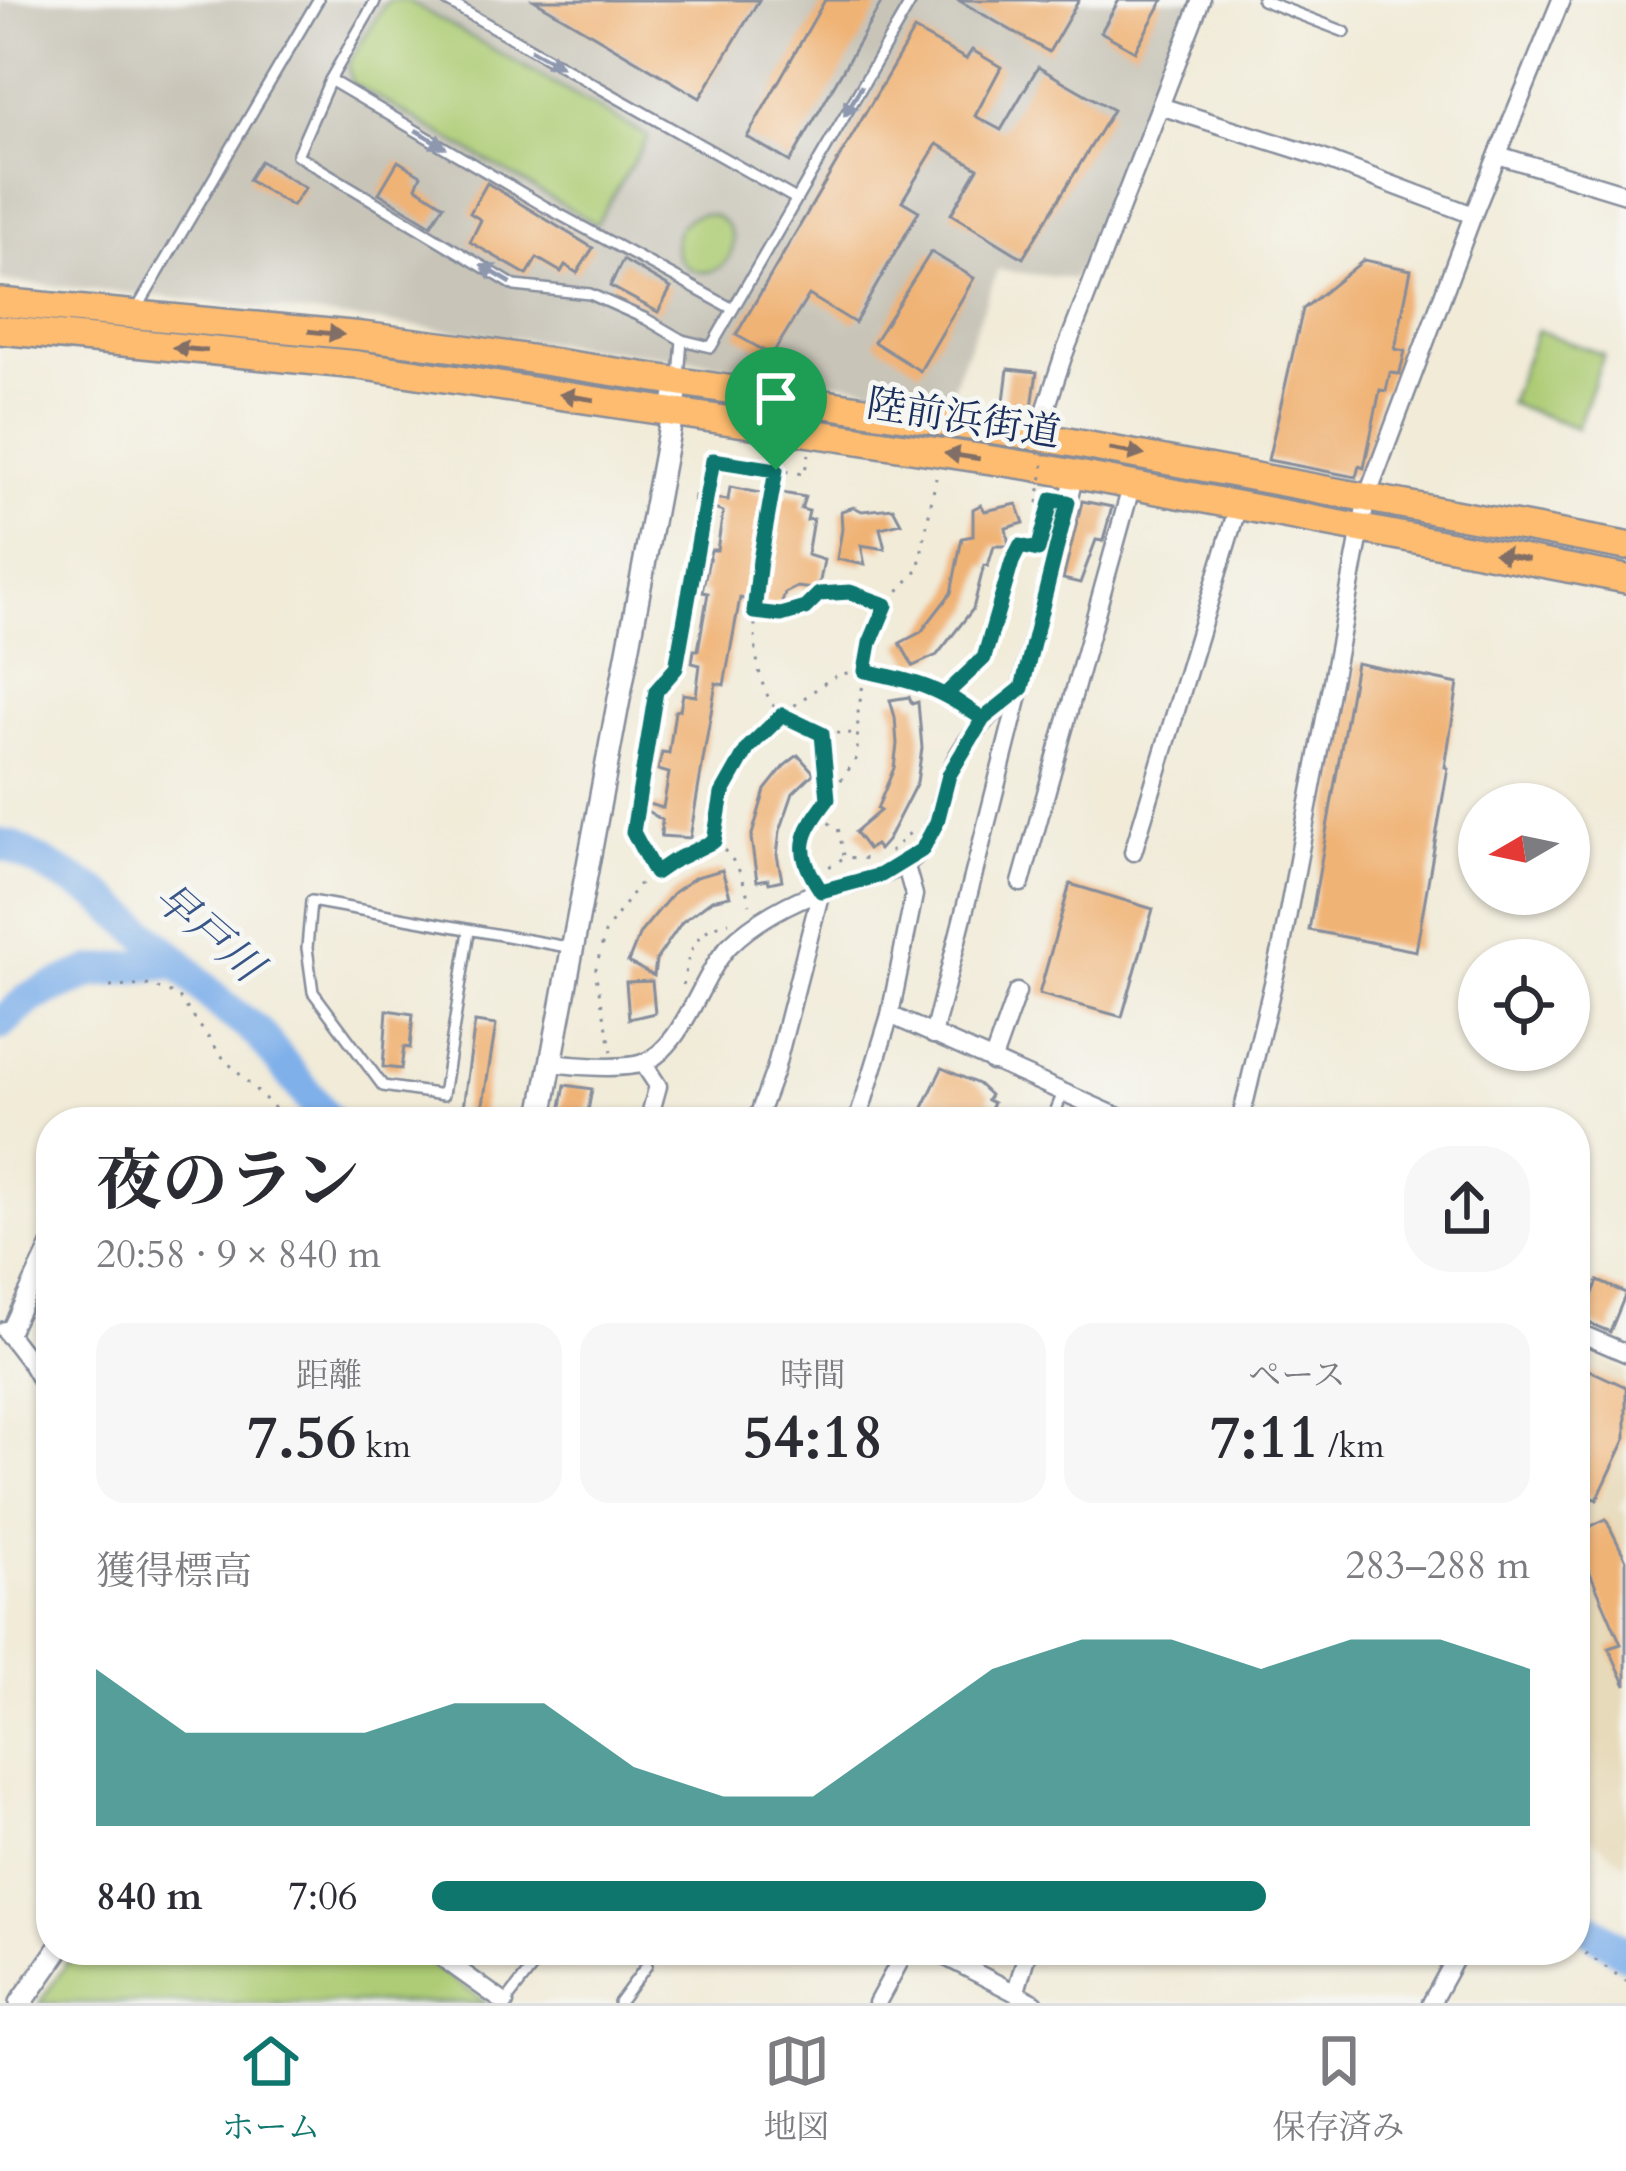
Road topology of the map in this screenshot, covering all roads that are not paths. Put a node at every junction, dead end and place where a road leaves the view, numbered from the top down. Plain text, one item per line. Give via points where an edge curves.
1 (318, 0) edge
2 (376, 0) edge
3 (445, 0) edge
4 (912, 0) edge
5 (1201, 0) edge
6 (1262, 0) edge
7 (1561, 0) edge
8 (1345, 32) dead end
9 (330, 80) junction
10 (1160, 106) junction
11 (1498, 155) junction
12 (1626, 194) edge
13 (796, 199) junction
14 (1473, 215) junction
15 (0, 302) edge
16 (733, 309) junction
17 (134, 314) junction
18 (0, 330) edge
19 (682, 340) junction
20 (128, 343) junction
21 (678, 383) junction
22 (674, 412) junction
23 (1043, 430) junction
24 (1030, 466) junction
25 (1075, 474) junction
26 (1132, 484) junction
27 (1367, 497) junction
28 (1239, 503) junction
29 (1362, 527) junction
30 (1626, 546) edge
31 (1626, 579) edge
32 (1022, 688) junction
33 (1133, 852) dead end
34 (905, 862) junction
35 (1021, 883) dead end
36 (821, 891) junction
37 (469, 931) junction
38 (573, 948) junction
39 (1017, 992) dead end
40 (890, 1015) junction
41 (933, 1035) junction
42 (992, 1062) junction
43 (552, 1063) junction
44 (643, 1063) junction
45 (1063, 1093) junction
46 (543, 1107) edge
47 (653, 1107) edge
48 (761, 1107) edge
49 (862, 1107) edge
50 (1057, 1107) edge
51 (1092, 1107) edge
52 (1244, 1107) edge
53 (36, 1271) edge
54 (4, 1330) edge
55 (1590, 1338) edge
56 (1626, 1353) edge
57 (36, 1372) edge
58 (48, 1965) edge
59 (452, 1965) edge
60 (534, 1965) edge
61 (647, 1965) dead end
62 (898, 1965) edge
63 (963, 1965) edge
64 (1024, 1965) edge
65 (1452, 1965) edge
66 (1016, 1991) junction
67 (21, 2003) edge
68 (505, 2003) edge
69 (619, 2003) edge
70 (878, 2003) edge
71 (1035, 2003) edge
72 (1431, 2003) edge

1 - 17 lane
2 - 9 lane
3 -> 13 lane
4 -> 13 lane
5 - 10 street
6 - 8 lane
7 - 11 street
9 -> 16 lane
19 -> 9 lane via 590,294 515,286 297,155
10 - 14 street
10 - 23 street
11 - 12 street
11 - 14 street
13 - 16 lane
14 - 27 street
15 - 17 highway, 陸前浜街道
16 - 19 lane via 711,347
17 - 20 lane
17 -> 21 highway, 陸前浜街道 via 383,339
18 - 20 highway, 陸前浜街道
19 - 21 lane
22 -> 20 highway, 陸前浜街道 via 358,365
21 - 22 street
21 - 23 highway, 陸前浜街道
24 -> 22 highway, 陸前浜街道
22 - 38 street
23 - 24 street
23 -> 27 highway, 陸前浜街道
24 - 25 highway, 陸前浜街道
25 - 26 highway, 陸前浜街道
25 - 32 street
26 - 28 highway, 陸前浜街道
26 - 35 street
27 - 29 street
27 - 30 highway, 陸前浜街道
28 - 29 highway, 陸前浜街道
28 - 33 street
31 -> 29 highway, 陸前浜街道
29 - 52 street
32 - 34 street via 983,719 949,775 922,850
32 - 41 street
34 - 36 street
34 - 40 street via 914,895
36 - 44 street via 728,948 679,1030
36 - 48 street
37 - 37 lane via 311,901 313,992 383,1086 443,1095
37 - 38 lane
38 - 43 street
39 - 42 street
40 - 41 street
40 - 49 street
41 - 42 street
42 - 45 street
43 - 44 street
43 - 46 street
44 - 47 street via 658,1086
45 - 50 lane
45 - 51 street
53 - 54 street
54 - 57 street
55 - 56 street
58 - 67 street
59 - 68 street
60 - 68 lane
61 - 69 lane
62 - 70 street
63 - 66 street
64 - 66 street
65 - 72 street
66 - 71 street

